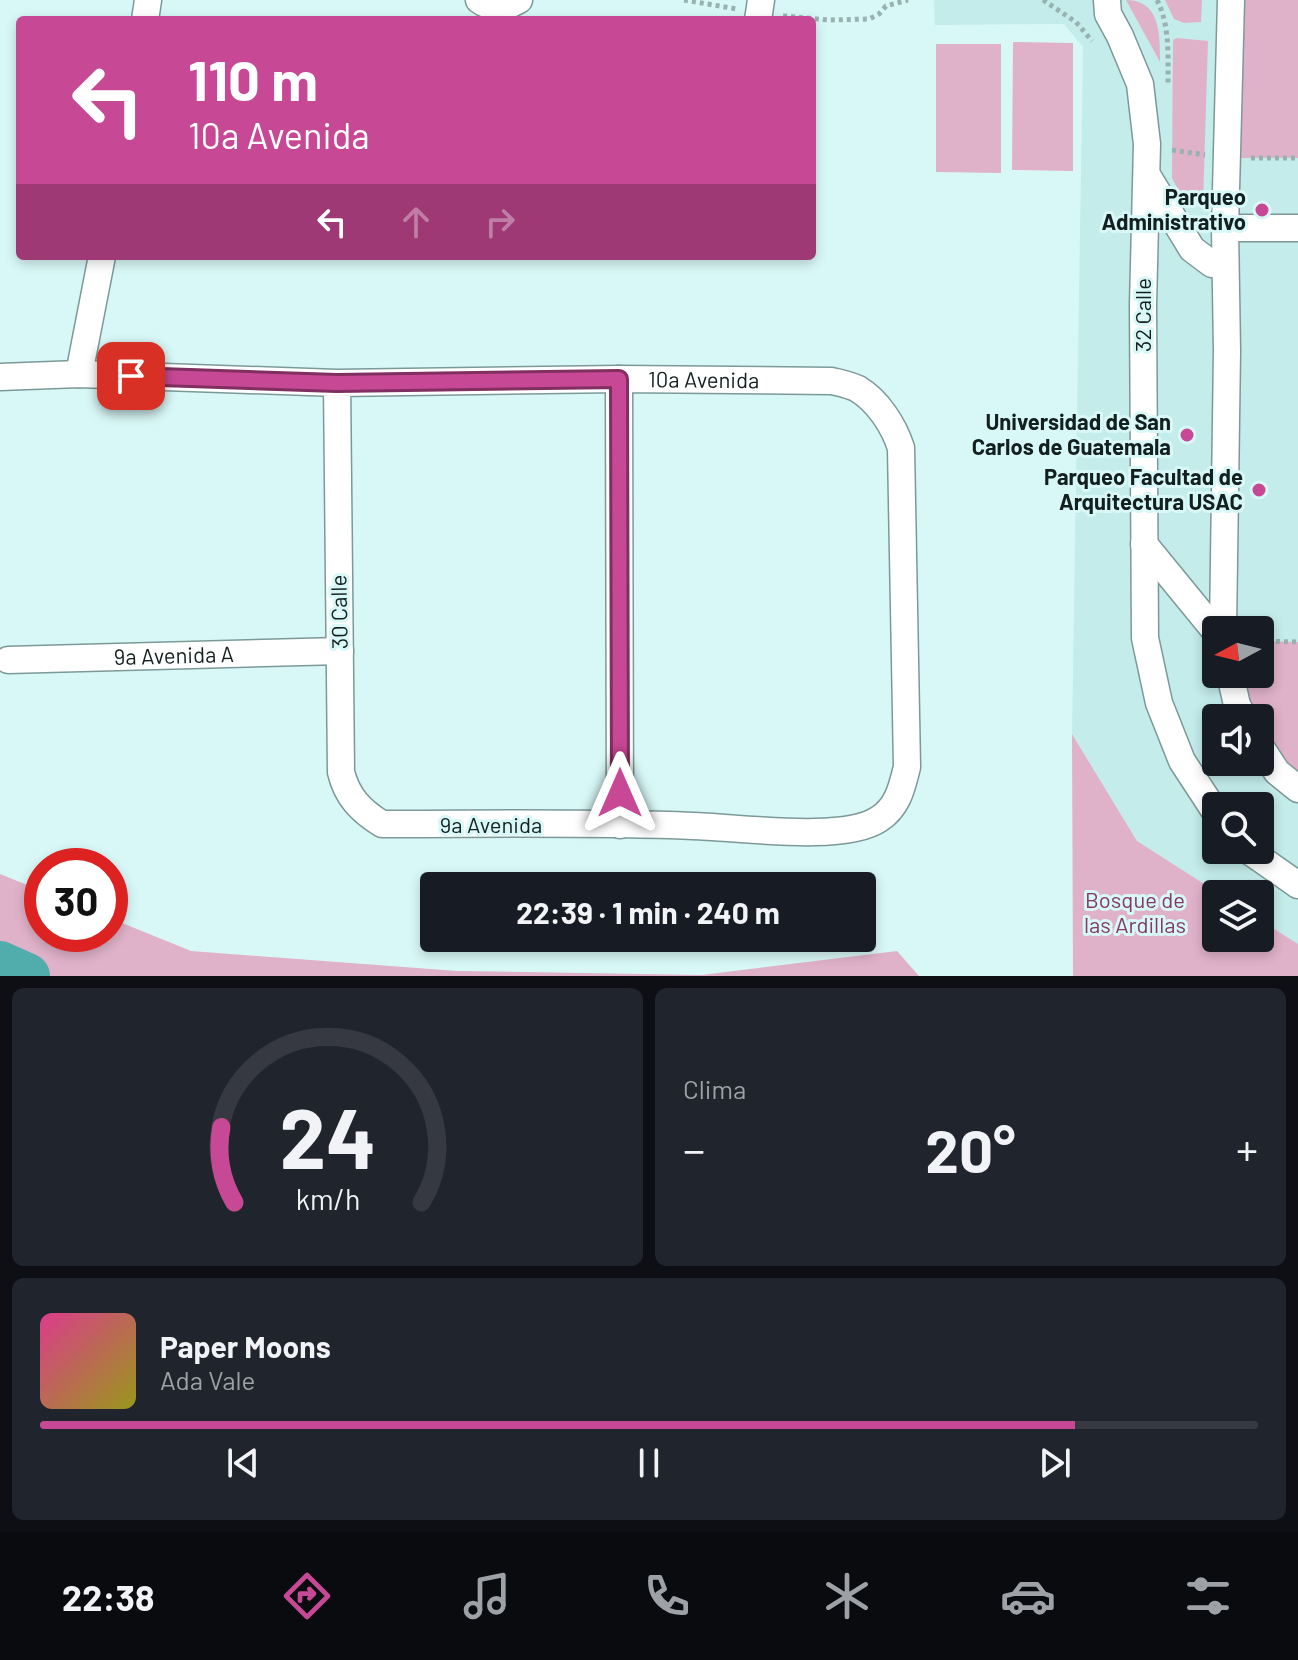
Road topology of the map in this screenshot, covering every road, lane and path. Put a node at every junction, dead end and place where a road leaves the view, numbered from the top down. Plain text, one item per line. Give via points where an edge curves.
1 (479, 0) edge
2 (519, 0) edge
3 (684, 0) edge
4 (908, 0) edge
5 (1157, 0) edge
6 (1231, 0) edge
7 (1102, 5) edge
8 (759, 11) edge
9 (798, 16) edge
10 (816, 18) edge
11 (1168, 87) dead end
12 (1227, 158) junction
13 (1298, 158) edge
14 (1147, 175) junction
15 (1225, 228) junction
16 (1298, 228) edge
17 (101, 260) edge
18 (1225, 265) junction
19 (79, 374) junction
20 (0, 377) edge
21 (619, 379) junction
22 (337, 383) junction
23 (1144, 544) junction
24 (1203, 616) edge
25 (1223, 616) edge
26 (1274, 641) edge
27 (1298, 642) edge
28 (340, 651) junction
29 (8, 660) dead end
30 (1274, 767) edge
31 (1298, 789) edge
32 (1202, 792) edge
33 (382, 824) joint
34 (620, 825) junction
35 (839, 831) joint
36 (1268, 864) edge
37 (1298, 885) edge

1 - 2 street via 489,7
3 - 8 path
4 - 10 path via 886,6 869,19
5 - 11 path via 1165,27
6 - 12 street
7 - 14 street, 32 Calle via 1140,84
8 - 9 path
12 - 13 path
12 - 15 street
14 - 18 street via 1192,249 1212,264
14 - 23 street, 32 Calle
15 - 16 street
15 - 18 street
17 - 19 street
18 - 25 street
19 - 20 street, 10a Avenida
19 - 22 street, 10a Avenida
21 - 22 street, 10a Avenida
21 - 34 street
21 - 35 street, 10a Avenida via 832,381 858,389 896,433 901,448 907,767 894,806 879,820
22 - 28 street, 30 Calle
23 - 24 street
23 - 32 street, 32 Calle via 1145,638 1159,703 1182,761
26 - 27 path
28 - 29 street, 9a Avenida A
28 - 33 street, 30 Calle via 341,772 362,810
30 - 31 street
33 - 34 street, 9a Avenida
34 - 35 street, 9a Avenida
36 - 37 street

